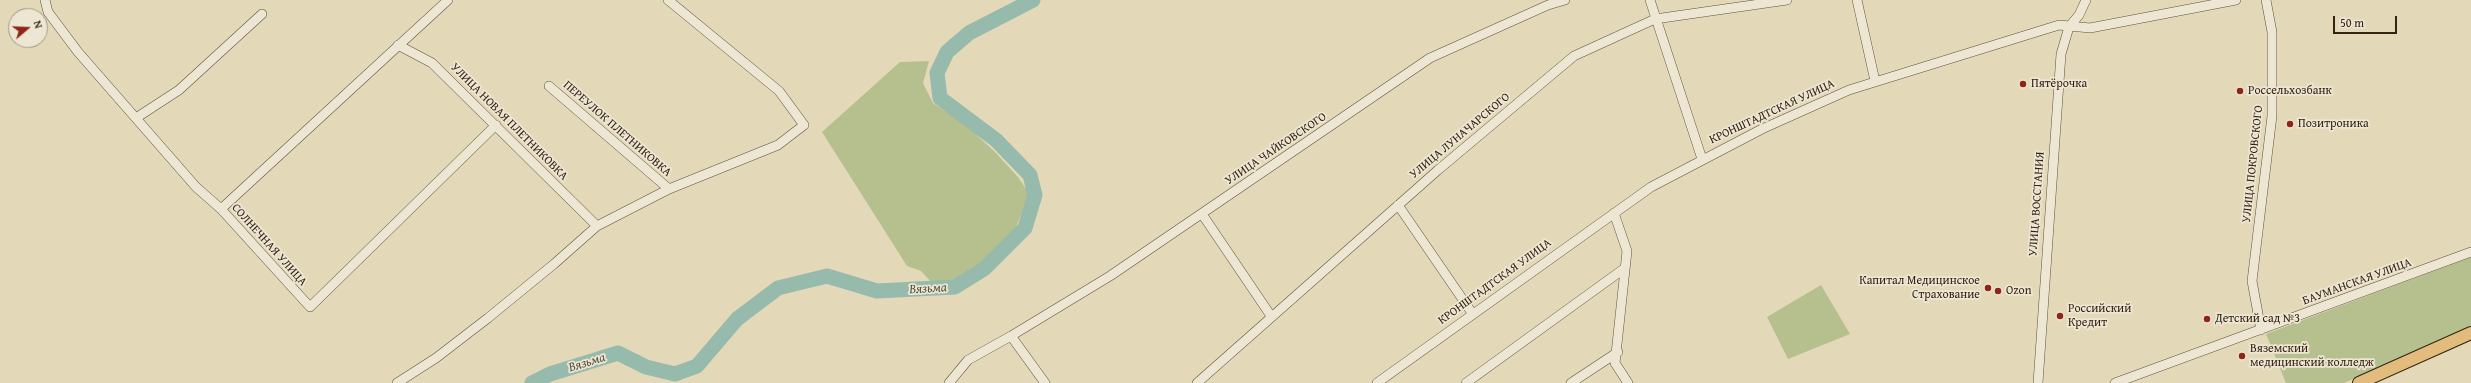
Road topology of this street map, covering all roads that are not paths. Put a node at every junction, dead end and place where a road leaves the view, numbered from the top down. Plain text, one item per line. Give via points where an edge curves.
1 (45, 0) edge
2 (448, 0) edge
3 (668, 0) edge
4 (1565, 0) edge
5 (1650, 0) edge
6 (1787, 0) edge
7 (1857, 0) edge
8 (2086, 0) edge
9 (2236, 0) edge
10 (2266, 0) edge
11 (262, 14) dead end
12 (1655, 19) junction
13 (2068, 27) junction
14 (398, 45) junction
15 (1875, 81) junction
16 (549, 86) dead end
17 (136, 118) junction
18 (496, 125) junction
19 (1702, 159) junction
20 (669, 189) junction
21 (1398, 205) junction
22 (221, 209) junction
23 (1614, 213) junction
24 (1202, 214) junction
25 (596, 226) junction
26 (2471, 252) edge
27 (1625, 268) junction
28 (1472, 313) junction
29 (1271, 316) junction
30 (2261, 330) junction
31 (2471, 333) edge
32 (1011, 336) junction
33 (1618, 352) junction
34 (397, 383) edge
35 (949, 383) edge
36 (1045, 383) edge
37 (1197, 383) edge
38 (1377, 383) edge
39 (1466, 383) edge
40 (1571, 383) edge
41 (1628, 383) edge
42 (2038, 383) edge
43 (2115, 383) edge
44 (2359, 383) edge

1 - 17 street, СОЛНЕЧНАЯ УЛИЦА via 48,12 78,52
2 - 14 street
3 - 20 street via 779,91 804,125 778,145
4 - 24 street, УЛИЦА ЧАЙКОВСКОГО via 1548,5 1430,58
5 - 12 street
6 - 12 street, УЛИЦА ЛУНАЧАРСКОГО
7 - 15 street
8 - 13 street via 2079,15
9 - 13 street, КРОНШТАДТСКАЯ УЛИЦА via 2090,28
10 - 30 street, УЛИЦА ПОКРОВСКОГО via 2272,32 2272,110 2252,281
11 - 17 street via 180,90
12 - 19 street
12 - 21 street, УЛИЦА ЛУНАЧАРСКОГО via 1574,56
13 - 15 street, КРОНШТАДТСКАЯ УЛИЦА via 2059,26
13 - 42 street, УЛИЦА ВОССТАНИЯ via 2060,62
14 - 18 street, УЛИЦА НОВАЯ ПЛЕТНИКОВКА via 432,63
14 - 22 street
15 - 19 street, КРОНШТАДТСКАЯ УЛИЦА via 1762,129
16 - 20 street, ПЕРЕУЛОК ПЛЕТНИКОВКА
17 - 22 street, СОЛНЕЧНАЯ УЛИЦА via 196,187
18 - 22 street, СОЛНЕЧНАЯ УЛИЦА via 310,307
18 - 25 street, УЛИЦА НОВАЯ ПЛЕТНИКОВКА
19 - 23 street, КРОНШТАДТСКАЯ УЛИЦА via 1650,188
20 - 25 street
21 - 28 street
21 - 29 street, УЛИЦА ЛУНАЧАРСКОГО
23 - 27 street via 1627,251
23 - 28 street, КРОНШТАДТСКАЯ УЛИЦА
24 - 29 street
24 - 32 street, УЛИЦА ЧАЙКОВСКОГО via 1110,276
25 - 34 street via 488,318 436,358
26 - 30 street, БАУМАНСКАЯ УЛИЦА
27 - 33 street
27 - 39 street
28 - 38 street, КРОНШТАДТСКАЯ УЛИЦА
29 - 37 street, УЛИЦА ЛУНАЧАРСКОГО
30 - 43 street, БАУМАНСКАЯ УЛИЦА
31 - 44 main road
32 - 35 street, УЛИЦА ЧАЙКОВСКОГО via 968,360
32 - 36 street
33 - 40 street
33 - 41 street via 1615,364

